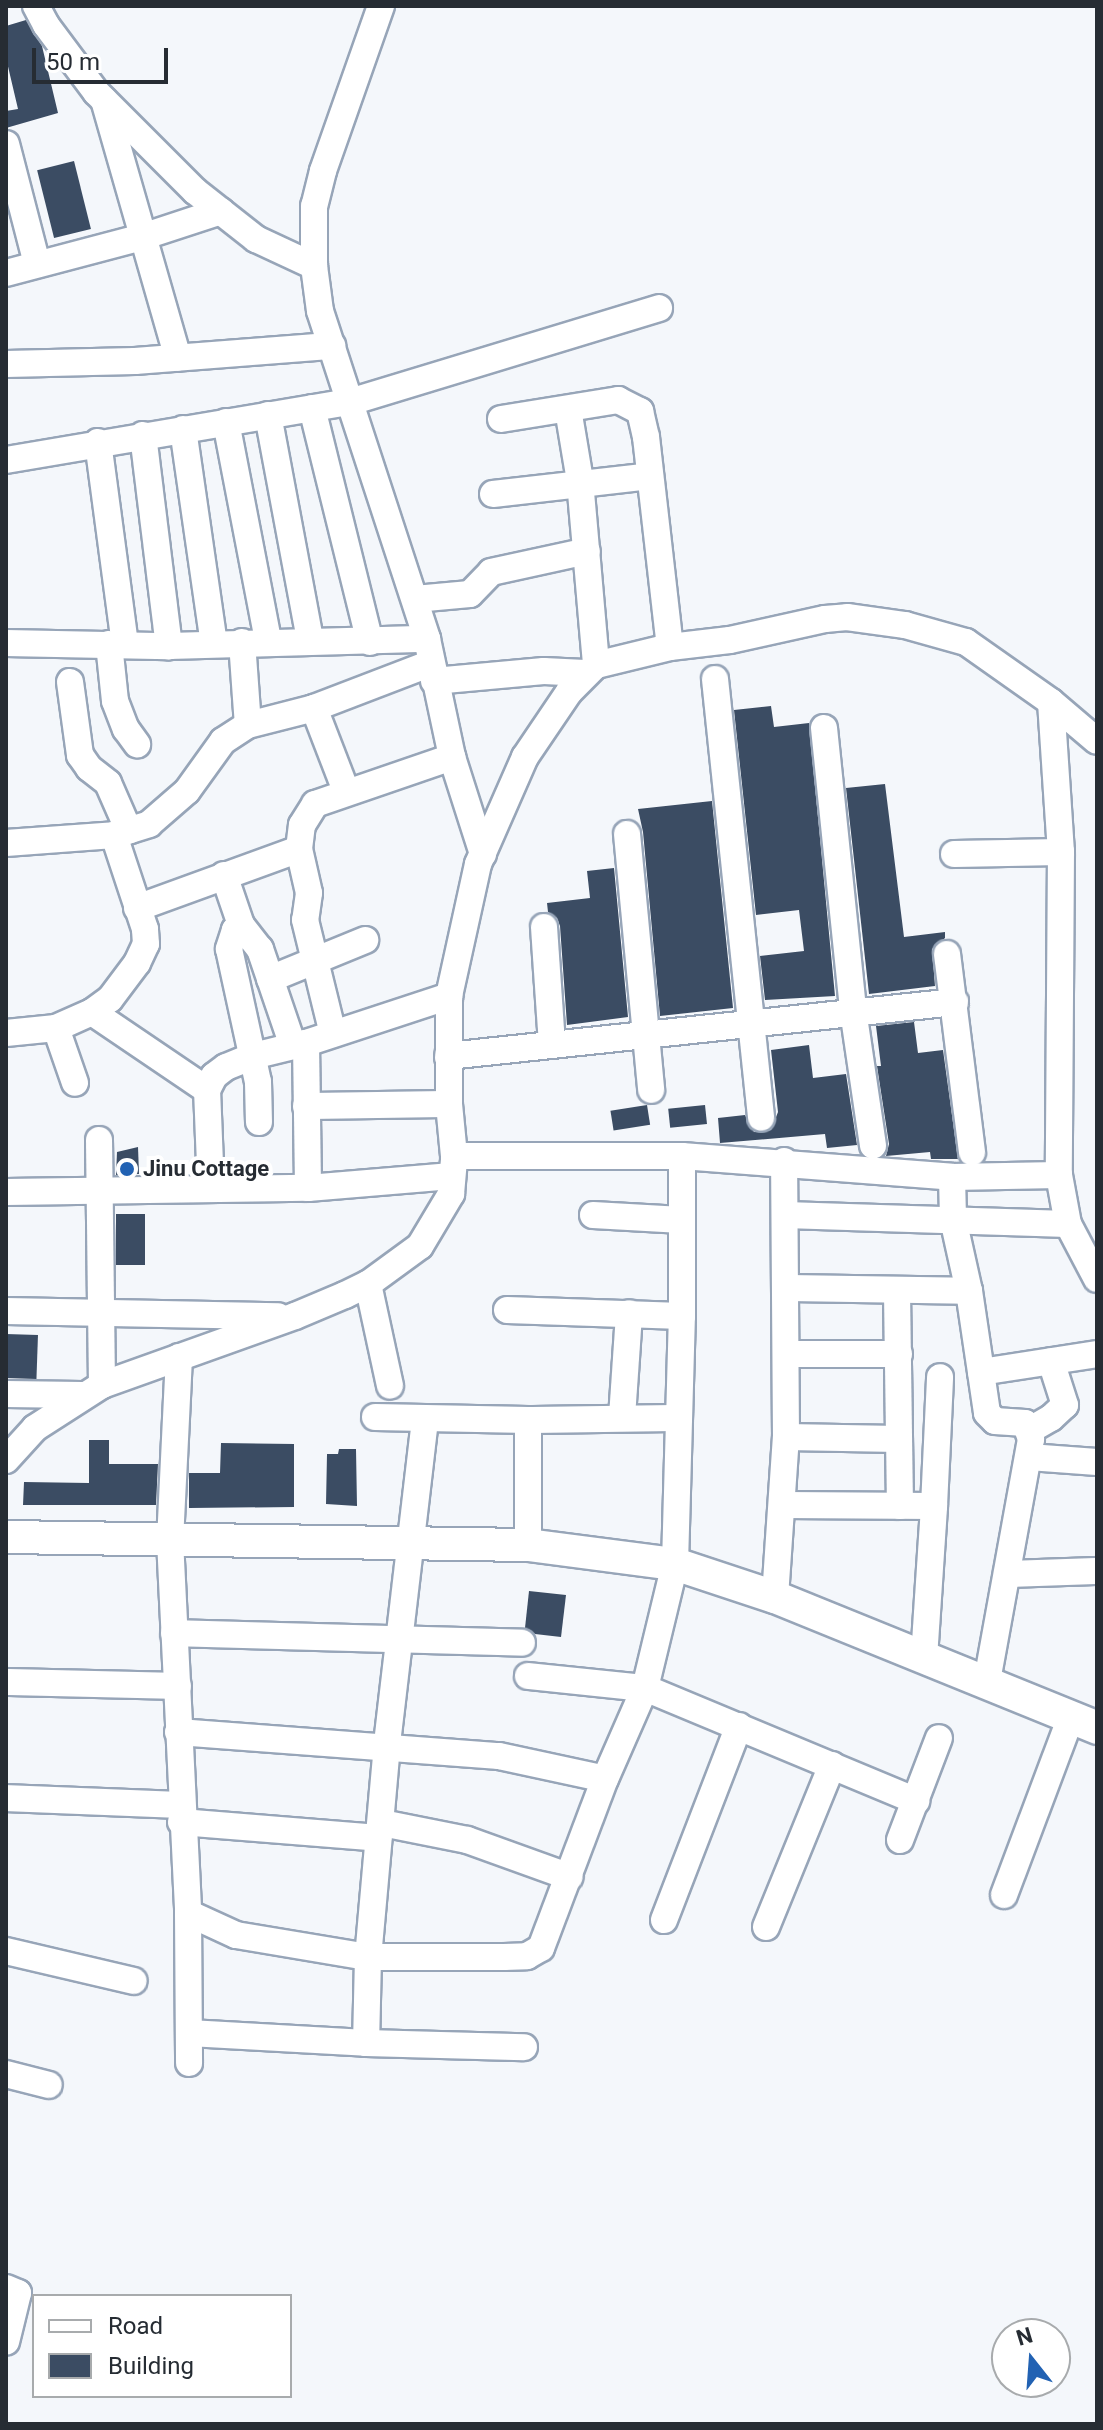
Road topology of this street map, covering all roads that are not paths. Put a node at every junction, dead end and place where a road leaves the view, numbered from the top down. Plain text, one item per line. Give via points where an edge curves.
1 (36, 6) edge
2 (381, 6) edge
3 (103, 99) junction
4 (6, 144) edge
5 (221, 211) junction
6 (142, 237) junction
7 (37, 264) junction
8 (314, 266) junction
9 (6, 273) edge
10 (659, 308) dead end
11 (332, 346) junction
12 (178, 358) junction
13 (6, 364) edge
14 (350, 402) junction
15 (312, 408) junction
16 (568, 409) junction
17 (268, 415) junction
18 (501, 419) dead end
19 (226, 422) junction
20 (183, 429) junction
21 (143, 435) junction
22 (98, 442) junction
23 (6, 460) edge
24 (650, 476) junction
25 (580, 481) junction
26 (493, 494) dead end
27 (587, 551) junction
28 (415, 599) junction
29 (310, 640) junction
30 (255, 641) junction
31 (370, 642) junction
32 (6, 643) edge
33 (214, 643) junction
34 (117, 644) junction
35 (169, 646) junction
36 (670, 647) junction
37 (431, 661) junction
38 (591, 669) junction
39 (715, 679) dead end
40 (70, 682) dead end
41 (1051, 702) junction
42 (314, 708) junction
43 (248, 725) junction
44 (824, 728) dead end
45 (1097, 741) edge
46 (137, 744) dead end
47 (452, 757) junction
48 (346, 791) junction
49 (122, 833) junction
50 (627, 834) dead end
51 (6, 843) edge
52 (299, 849) junction
53 (1061, 852) junction
54 (483, 854) junction
55 (954, 854) dead end
56 (224, 875) junction
57 (137, 908) junction
58 (241, 925) junction
59 (544, 927) dead end
60 (365, 940) dead end
61 (947, 954) dead end
62 (314, 961) junction
63 (270, 979) junction
64 (449, 996) junction
65 (955, 1002) junction
66 (853, 1010) junction
67 (92, 1012) junction
68 (752, 1022) junction
69 (56, 1028) junction
70 (6, 1033) edge
71 (333, 1034) junction
72 (645, 1036) junction
73 (300, 1044) junction
74 (552, 1045) junction
75 (253, 1056) junction
76 (448, 1056) junction
77 (75, 1083) dead end
78 (207, 1090) junction
79 (651, 1090) dead end
80 (449, 1104) junction
81 (306, 1106) junction
82 (761, 1118) dead end
83 (259, 1122) dead end
84 (99, 1140) dead end
85 (873, 1146) dead end
86 (972, 1152) dead end
87 (682, 1156) junction
88 (784, 1161) junction
89 (453, 1166) junction
90 (1059, 1175) junction
91 (952, 1177) junction
92 (308, 1188) junction
93 (211, 1189) junction
94 (102, 1191) junction
95 (6, 1192) edge
96 (593, 1215) dead end
97 (785, 1215) junction
98 (953, 1219) junction
99 (682, 1220) junction
100 (1068, 1224) junction
101 (1097, 1279) edge
102 (368, 1284) junction
103 (786, 1288) junction
104 (969, 1291) junction
105 (897, 1292) junction
106 (99, 1310) junction
107 (507, 1310) dead end
108 (6, 1311) edge
109 (629, 1313) junction
110 (295, 1316) junction
111 (682, 1316) junction
112 (786, 1354) junction
113 (899, 1354) junction
114 (1097, 1354) edge
115 (179, 1357) junction
116 (1051, 1361) junction
117 (981, 1372) junction
118 (940, 1377) dead end
119 (390, 1386) dead end
120 (92, 1390) junction
121 (6, 1394) edge
122 (375, 1417) dead end
123 (622, 1417) junction
124 (679, 1418) junction
125 (425, 1420) junction
126 (528, 1420) junction
127 (1030, 1430) junction
128 (786, 1437) junction
129 (899, 1439) junction
130 (1029, 1457) junction
131 (6, 1460) edge
132 (1097, 1462) edge
133 (784, 1505) junction
134 (900, 1506) junction
135 (934, 1506) junction
136 (6, 1537) edge
137 (170, 1540) junction
138 (410, 1543) junction
139 (528, 1545) junction
140 (675, 1564) junction
141 (1097, 1571) edge
142 (1007, 1574) junction
143 (775, 1597) junction
144 (174, 1633) junction
145 (400, 1637) junction
146 (522, 1643) dead end
147 (924, 1658) junction
148 (528, 1676) dead end
149 (6, 1682) edge
150 (987, 1682) junction
151 (178, 1686) junction
152 (645, 1688) junction
153 (1090, 1723) edge
154 (739, 1726) junction
155 (178, 1732) junction
156 (939, 1738) dead end
157 (387, 1745) junction
158 (832, 1765) junction
159 (605, 1779) junction
160 (6, 1798) edge
161 (916, 1801) junction
162 (181, 1814) junction
163 (380, 1830) junction
164 (900, 1840) dead end
165 (570, 1877) junction
166 (1004, 1895) dead end
167 (188, 1913) junction
168 (664, 1920) dead end
169 (766, 1927) dead end
170 (6, 1951) edge
171 (368, 1957) junction
172 (134, 1981) dead end
173 (189, 2033) junction
174 (366, 2043) junction
175 (524, 2047) dead end
176 (189, 2063) dead end
177 (6, 2074) edge
178 (49, 2085) dead end
179 (21, 2292) edge
180 (6, 2342) edge

1 - 3 street
2 - 8 street via 323,171 314,206
3 - 5 street
3 - 6 street
4 - 7 street
5 - 6 street
5 - 8 street via 256,239
6 - 7 street
6 - 12 street
7 - 9 street
8 - 11 street via 320,311
10 - 14 street
11 - 12 street
11 - 14 street
12 - 13 street
14 - 15 street
14 - 28 street
15 - 17 street
15 - 31 street
16 - 18 street
16 - 24 street via 618,400 634,405 646,437
16 - 25 street
17 - 19 street
17 - 29 street
19 - 20 street
19 - 30 street
20 - 21 street
20 - 33 street
21 - 22 street
21 - 35 street
22 - 23 street
22 - 34 street
24 - 25 street
24 - 36 street
25 - 26 street
25 - 27 street
27 - 28 street via 491,572 470,594
27 - 38 street
28 - 37 street
29 - 30 street
29 - 31 street
30 - 33 street
30 - 43 street
31 - 37 street
32 - 34 street
33 - 35 street
34 - 35 street
34 - 46 street via 115,701
36 - 38 street
36 - 41 street via 825,619 905,625 966,642
37 - 38 street via 544,671
37 - 42 street
37 - 47 street
38 - 54 street via 525,757
39 - 68 street
40 - 49 street via 80,755 108,783
41 - 45 street
41 - 53 street
42 - 43 street
42 - 48 street
43 - 49 street via 223,741 171,808 149,824
44 - 66 street
47 - 48 street
47 - 54 street
48 - 52 street via 315,804 302,825
49 - 51 street
49 - 57 street
50 - 72 street
52 - 56 street
52 - 62 street via 309,893 305,920
53 - 55 street
53 - 90 street
54 - 64 street
56 - 57 street
56 - 58 street
57 - 67 street via 146,944 110,999
58 - 63 street via 260,949
58 - 75 street via 229,949
59 - 74 street
60 - 62 street
61 - 65 street
62 - 63 street
62 - 71 street
63 - 73 street
64 - 71 street
64 - 76 street
65 - 66 street
65 - 86 street
66 - 68 street
66 - 85 street
67 - 69 street
67 - 78 street
68 - 72 street
68 - 82 street
69 - 70 street
69 - 77 street
71 - 73 street
72 - 74 street
72 - 79 street
73 - 75 street
73 - 81 street
74 - 76 street
75 - 78 street via 226,1067
75 - 83 street
76 - 80 street
78 - 93 street
80 - 81 street
80 - 89 street
81 - 92 street
84 - 94 street
87 - 88 street
87 - 89 street
87 - 99 street
88 - 91 street
88 - 97 street
89 - 92 street
89 - 102 street via 451,1194 420,1246
90 - 91 street
90 - 100 street
91 - 98 street
92 - 93 street
93 - 94 street
94 - 95 street
94 - 106 street
96 - 99 street
97 - 98 street
97 - 103 street
98 - 100 street
98 - 104 street
99 - 111 street
100 - 101 street
102 - 110 street
102 - 119 street
103 - 105 street
103 - 112 street
104 - 105 street
104 - 117 street
105 - 113 street
106 - 108 street
106 - 110 street
106 - 120 street
107 - 109 street
109 - 111 street
109 - 123 street
110 - 115 street
111 - 124 street
112 - 113 street
112 - 128 street
113 - 129 street
114 - 116 street
115 - 120 street
115 - 137 street
116 - 117 street
116 - 127 street via 1065,1405
117 - 127 street via 989,1417 1025,1423
118 - 135 street
120 - 121 street
120 - 131 street via 35,1428
122 - 125 street
123 - 124 street
123 - 126 street
124 - 140 street
125 - 126 street
125 - 138 street
126 - 139 street
127 - 130 street
128 - 129 street
128 - 133 street
129 - 134 street
130 - 132 street
130 - 142 street
133 - 134 street
133 - 143 street
134 - 135 street
135 - 147 street
136 - 137 main road
137 - 138 main road
137 - 144 street
138 - 139 main road
138 - 145 street
139 - 140 main road
140 - 143 main road
140 - 152 street
141 - 142 street
142 - 150 street
143 - 147 main road
144 - 145 street
144 - 151 street
145 - 146 street
145 - 157 street
147 - 150 main road
148 - 152 street
149 - 151 street
150 - 153 main road
151 - 155 street
152 - 154 street
152 - 159 street
153 - 166 street
154 - 158 street
154 - 168 street
155 - 157 street
155 - 162 street
156 - 161 street
157 - 159 street via 499,1756
157 - 163 street
158 - 161 street
158 - 169 street
159 - 165 street
160 - 162 street
161 - 164 street
162 - 163 street
162 - 167 street
163 - 165 street via 467,1840
163 - 171 street
165 - 171 street via 541,1948 527,1956
167 - 171 street via 236,1935
167 - 173 street
170 - 172 street
171 - 174 street
173 - 174 street
173 - 176 street
174 - 175 street
177 - 178 street
179 - 180 street

